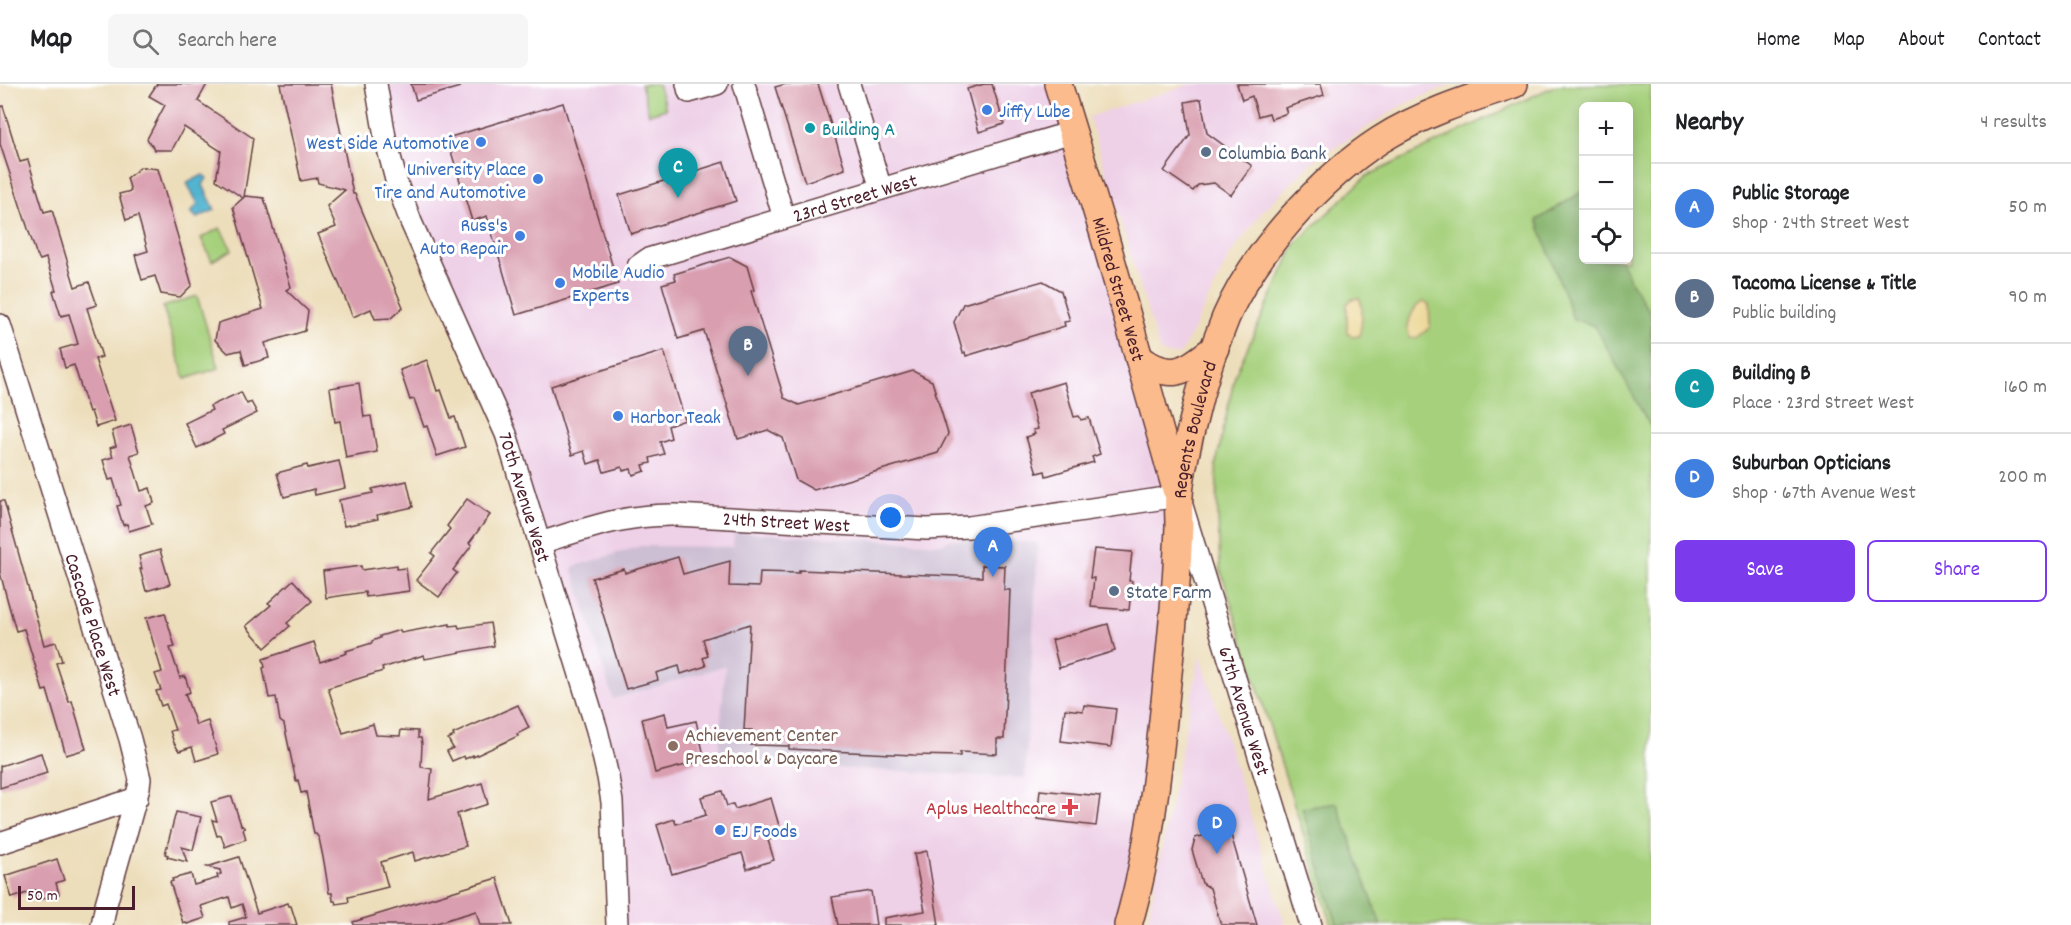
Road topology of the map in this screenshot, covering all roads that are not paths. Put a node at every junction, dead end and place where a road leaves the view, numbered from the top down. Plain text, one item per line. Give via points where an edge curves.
1 (376, 84) edge
2 (687, 84) edge
3 (717, 84) edge
4 (744, 84) edge
5 (849, 84) edge
6 (1058, 84) edge
7 (1514, 84) edge
8 (1072, 132) junction
9 (881, 189) junction
10 (784, 218) junction
11 (638, 266) dead end
12 (0, 325) edge
13 (1215, 348) junction
14 (4, 352) edge
15 (1138, 358) junction
16 (1179, 496) junction
17 (540, 543) junction
18 (137, 798) junction
19 (0, 843) edge
20 (102, 925) edge
21 (617, 925) edge
22 (1128, 925) edge
23 (1311, 925) edge

1 - 17 street, 70th Avenue West via 397,184 506,434
2 - 3 street via 689,92
4 - 10 street
5 - 9 street
6 - 8 main road, Mildred Street West
7 - 13 main road, Regents Boulevard via 1417,119 1380,140 1335,175 1262,255 1227,316
8 - 9 street, 23rd Street West
8 - 15 main road, Mildred Street West
9 - 10 street, 23rd Street West
10 - 11 street, 23rd Street West via 648,259
12 - 14 street, Cascade Place West
13 - 15 main road via 1178,372 1158,370
13 - 16 main road, Regents Boulevard via 1192,424
14 - 18 street, Cascade Place West via 130,739 140,779
15 - 16 main road, Mildred Street West
16 - 17 street, 24th Street West via 969,527 639,516
16 - 22 main road, Regents Boulevard via 1161,747
16 - 23 street, 67th Avenue West
17 - 21 street, 70th Avenue West via 608,777
18 - 19 street
18 - 20 street, Cascade Place West

